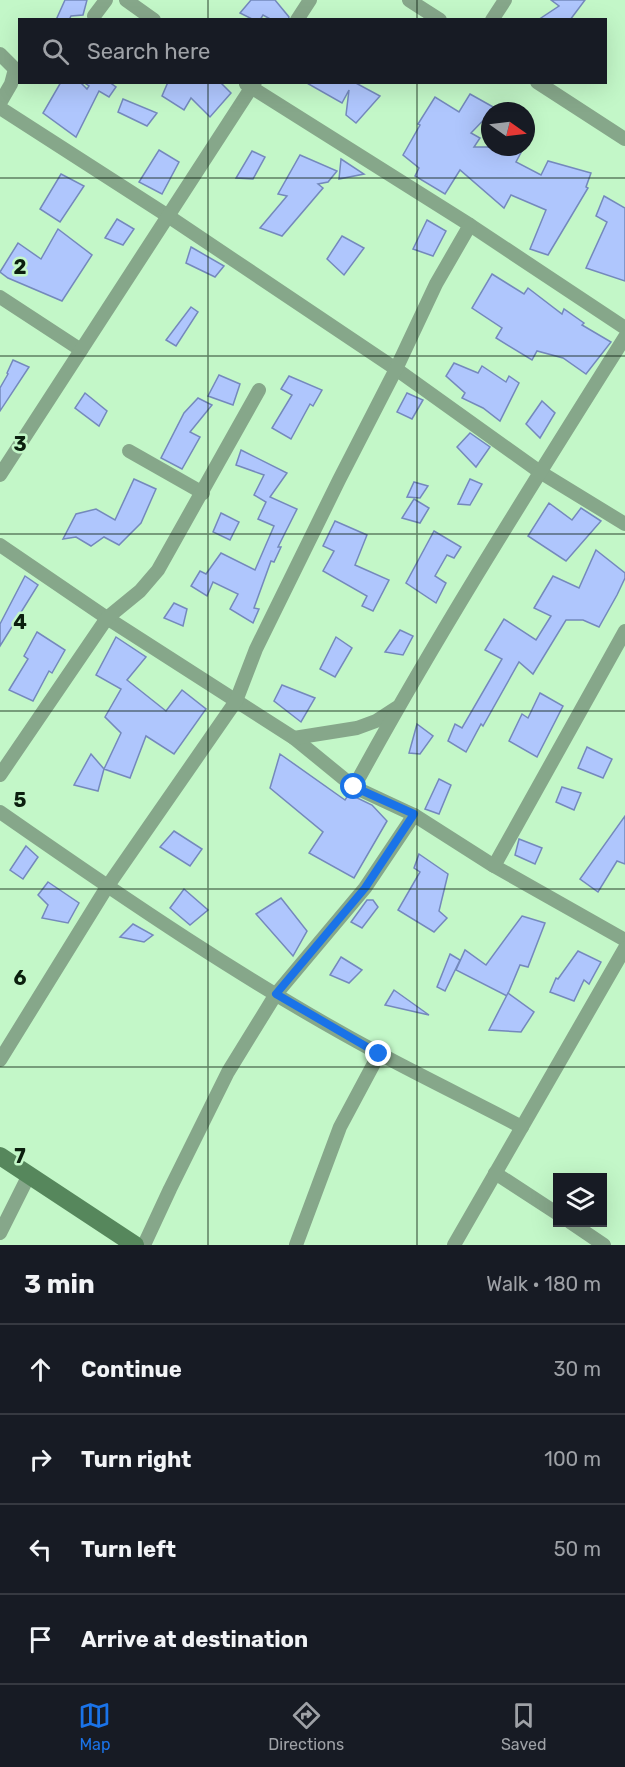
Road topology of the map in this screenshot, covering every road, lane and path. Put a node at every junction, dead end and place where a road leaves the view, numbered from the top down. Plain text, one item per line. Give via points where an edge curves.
1 (106, 0) edge
2 (126, 0) edge
3 (310, 0) edge
4 (409, 0) edge
5 (505, 0) edge
6 (94, 16) dead end
7 (151, 18) edge
8 (298, 18) edge
9 (437, 18) edge
10 (493, 18) edge
11 (0, 54) edge
12 (250, 84) edge
13 (540, 84) edge
14 (0, 103) edge
15 (0, 108) edge
16 (625, 139) edge
17 (168, 216) junction
18 (470, 225) junction
19 (0, 297) edge
20 (625, 328) edge
21 (625, 337) edge
22 (81, 350) junction
23 (396, 369) junction
24 (259, 390) dead end
25 (129, 451) dead end
26 (540, 472) junction
27 (0, 475) edge
28 (203, 493) junction
29 (625, 525) edge
30 (0, 545) edge
31 (107, 618) junction
32 (625, 631) edge
33 (236, 701) junction
34 (398, 707) junction
35 (294, 738) junction
36 (0, 776) edge
37 (354, 787) junction
38 (0, 812) edge
39 (414, 814) junction
40 (494, 866) junction
41 (107, 887) junction
42 (625, 940) edge
43 (625, 948) edge
44 (276, 994) junction
45 (379, 1054) junction
46 (0, 1060) edge
47 (522, 1126) junction
48 (0, 1156) edge
49 (495, 1173) junction
50 (29, 1175) junction
51 (553, 1211) edge
52 (577, 1227) edge
53 (0, 1233) edge
54 (135, 1245) edge
55 (144, 1245) edge
56 (296, 1245) edge
57 (454, 1245) edge
58 (604, 1245) edge

1 - 6 street
2 - 7 street
3 - 8 street
4 - 9 street
5 - 10 street
11 - 14 street via 15,69
12 - 17 street
12 - 18 street
13 - 16 street
15 - 17 street
17 - 22 street
17 - 23 street
18 - 20 street
18 - 23 street via 436,284
19 - 22 street
21 - 26 street
22 - 27 street
23 - 26 street
23 - 33 street via 261,638
24 - 28 street
25 - 28 street
26 - 29 street
26 - 34 street
28 - 31 street via 158,570
30 - 31 street
31 - 33 street
31 - 36 street
32 - 40 street
33 - 35 street
33 - 41 street
34 - 35 street via 357,728
34 - 37 street
35 - 37 street
37 - 39 street
38 - 41 street
39 - 40 street
39 - 44 street via 365,888
40 - 42 street
41 - 44 street
41 - 46 street
43 - 47 street
44 - 45 street
44 - 55 street via 228,1072
45 - 47 street
45 - 56 street via 340,1127
47 - 49 street
48 - 50 street
49 - 51 street
49 - 57 street
50 - 53 street
50 - 54 street
52 - 58 street

